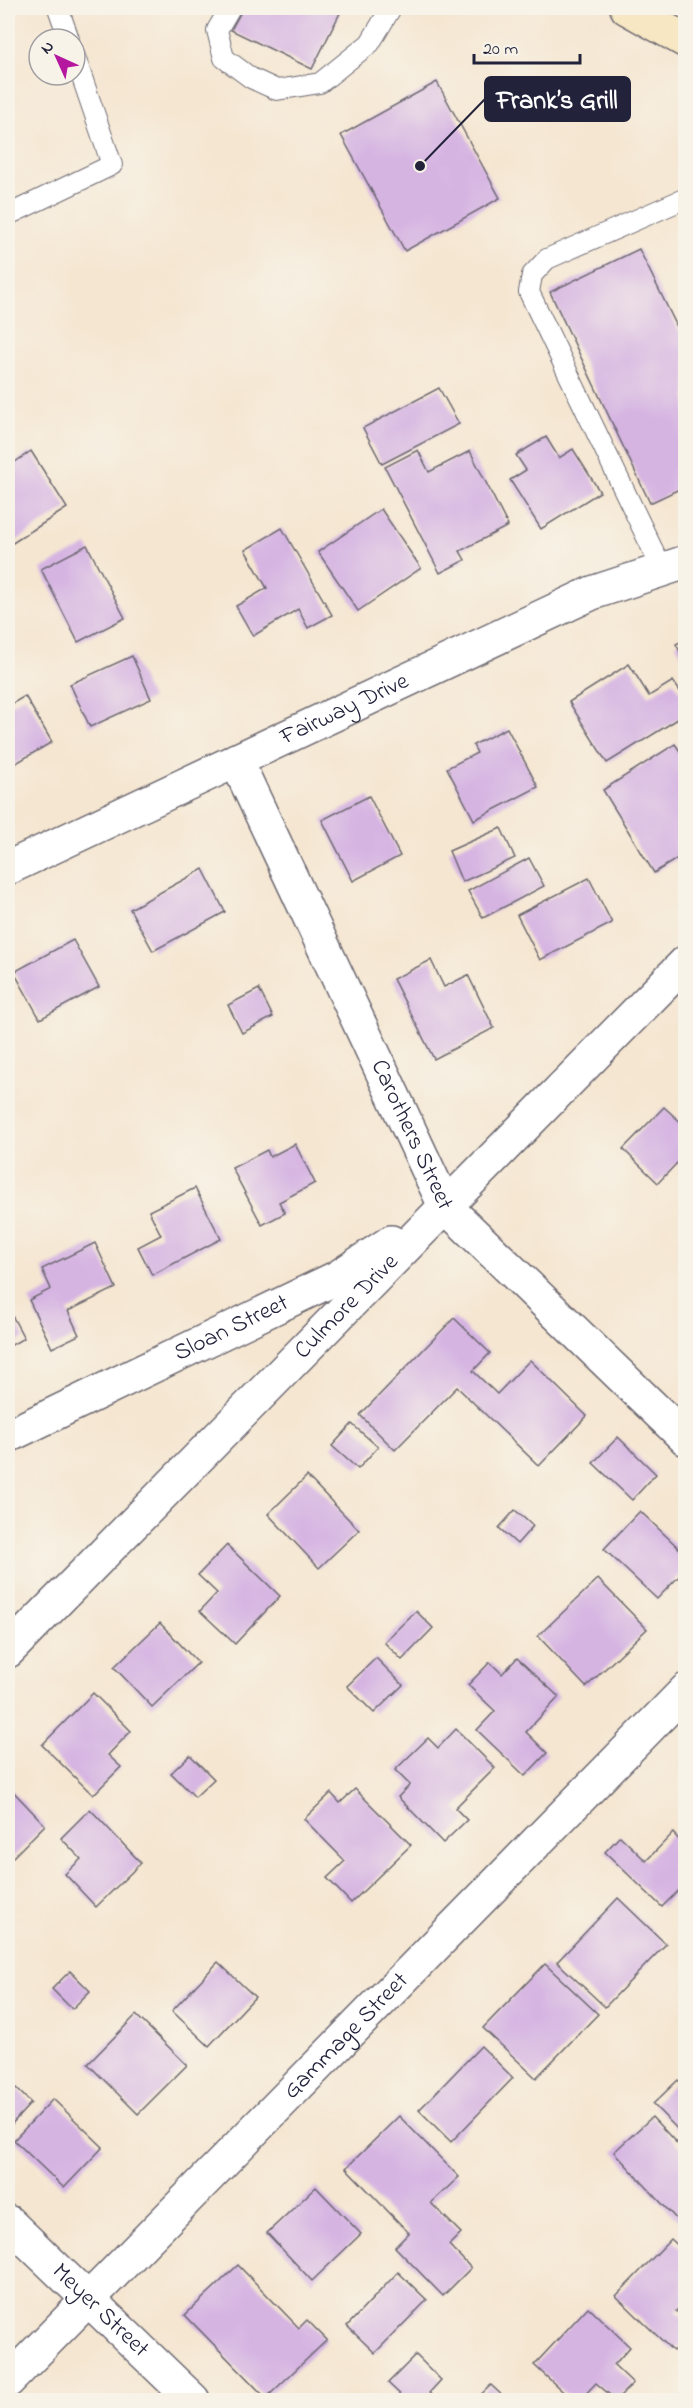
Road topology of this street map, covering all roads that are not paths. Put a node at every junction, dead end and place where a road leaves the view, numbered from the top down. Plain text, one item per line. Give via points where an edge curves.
1 (58, 8) edge
2 (230, 8) edge
3 (391, 8) edge
4 (627, 8) edge
5 (65, 27) edge
6 (686, 40) edge
7 (85, 87) edge
8 (686, 198) edge
9 (8, 215) edge
10 (674, 565) edge
11 (236, 760) junction
12 (8, 868) edge
13 (686, 962) edge
14 (445, 1206) junction
15 (8, 1436) edge
16 (686, 1439) edge
17 (8, 1651) edge
18 (686, 1690) edge
19 (8, 2222) edge
20 (88, 2300) junction
21 (8, 2381) edge
22 (193, 2400) edge

1 - 5 lane
2 - 3 lane via 217,30 224,58 250,78 277,90 320,83 370,43
4 - 6 main road
7 - 9 lane via 112,165
8 - 10 lane via 547,259 532,275 529,292
10 - 11 street, Fairway Drive via 592,593
11 - 12 street, Fairway Drive
11 - 14 street, Carothers Street
13 - 14 street, Culmore Drive
14 - 15 street, Sloan Street via 338,1277
14 - 16 street, Carothers Street
14 - 17 street, Culmore Drive
18 - 20 street, Gammage Street
19 - 20 street, Meyer Street
20 - 21 street, Gammage Street
20 - 22 street, Meyer Street

